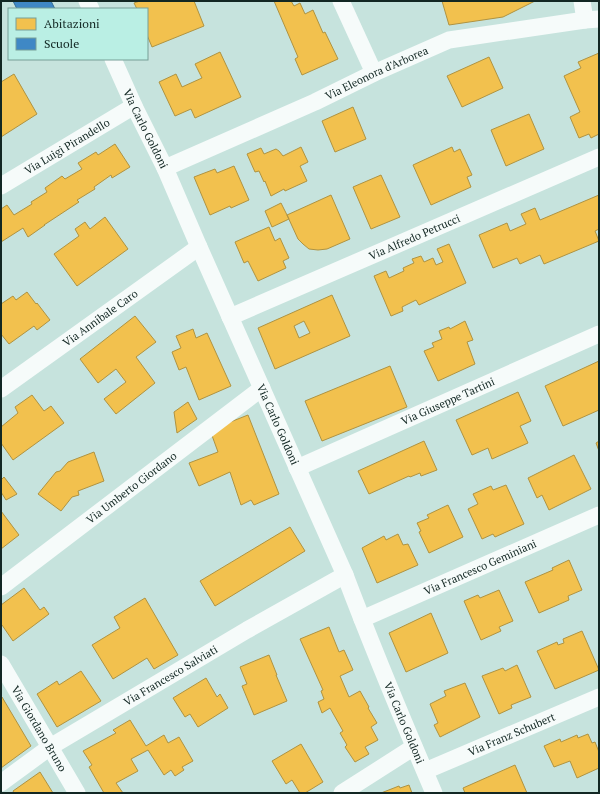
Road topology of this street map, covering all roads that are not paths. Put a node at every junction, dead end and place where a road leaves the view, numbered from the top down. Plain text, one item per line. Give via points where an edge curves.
1 (341, 1) edge
2 (582, 1) edge
3 (592, 20) edge
4 (113, 60) edge
5 (374, 73) junction
6 (134, 106) junction
7 (599, 157) edge
8 (165, 168) junction
9 (1, 186) edge
10 (199, 247) junction
11 (230, 317) junction
12 (599, 334) edge
13 (262, 388) junction
14 (1, 389) edge
15 (297, 468) junction
16 (599, 515) edge
17 (345, 576) junction
18 (1, 587) edge
19 (362, 619) junction
20 (1, 664) edge
21 (599, 697) edge
22 (50, 747) junction
23 (414, 747) junction
24 (425, 771) junction
25 (1, 784) edge
26 (77, 793) edge
27 (342, 793) edge
28 (434, 793) edge

1 - 5 street
2 - 3 street
3 - 5 street, Via Eleonora d'Arborea via 449,40
4 - 6 street, Via Carlo Goldoni
5 - 8 street, Via Eleonora d'Arborea
6 - 8 street, Via Carlo Goldoni
6 - 9 street, Via Luigi Pirandello
7 - 11 street, Via Alfredo Petrucci
8 - 10 street, Via Carlo Goldoni
10 - 11 street, Via Carlo Goldoni
10 - 14 street, Via Annibale Caro
11 - 13 street, Via Carlo Goldoni
12 - 15 street, Via Giuseppe Tartini
13 - 15 street, Via Carlo Goldoni
13 - 18 street, Via Umberto Giordano
15 - 17 street, Via Carlo Goldoni
16 - 19 street, Via Francesco Geminiani
17 - 19 street, Via Carlo Goldoni
17 - 22 street, Via Francesco Salviati via 247,630
19 - 23 street, Via Carlo Goldoni
20 - 22 street, Via Giordano Bruno
21 - 24 street, Via Franz Schubert
22 - 25 street, Via Francesco Salviati
22 - 26 street, Via Giordano Bruno
23 - 24 street, Via Carlo Goldoni
23 - 27 street
24 - 28 street, Via Carlo Goldoni

